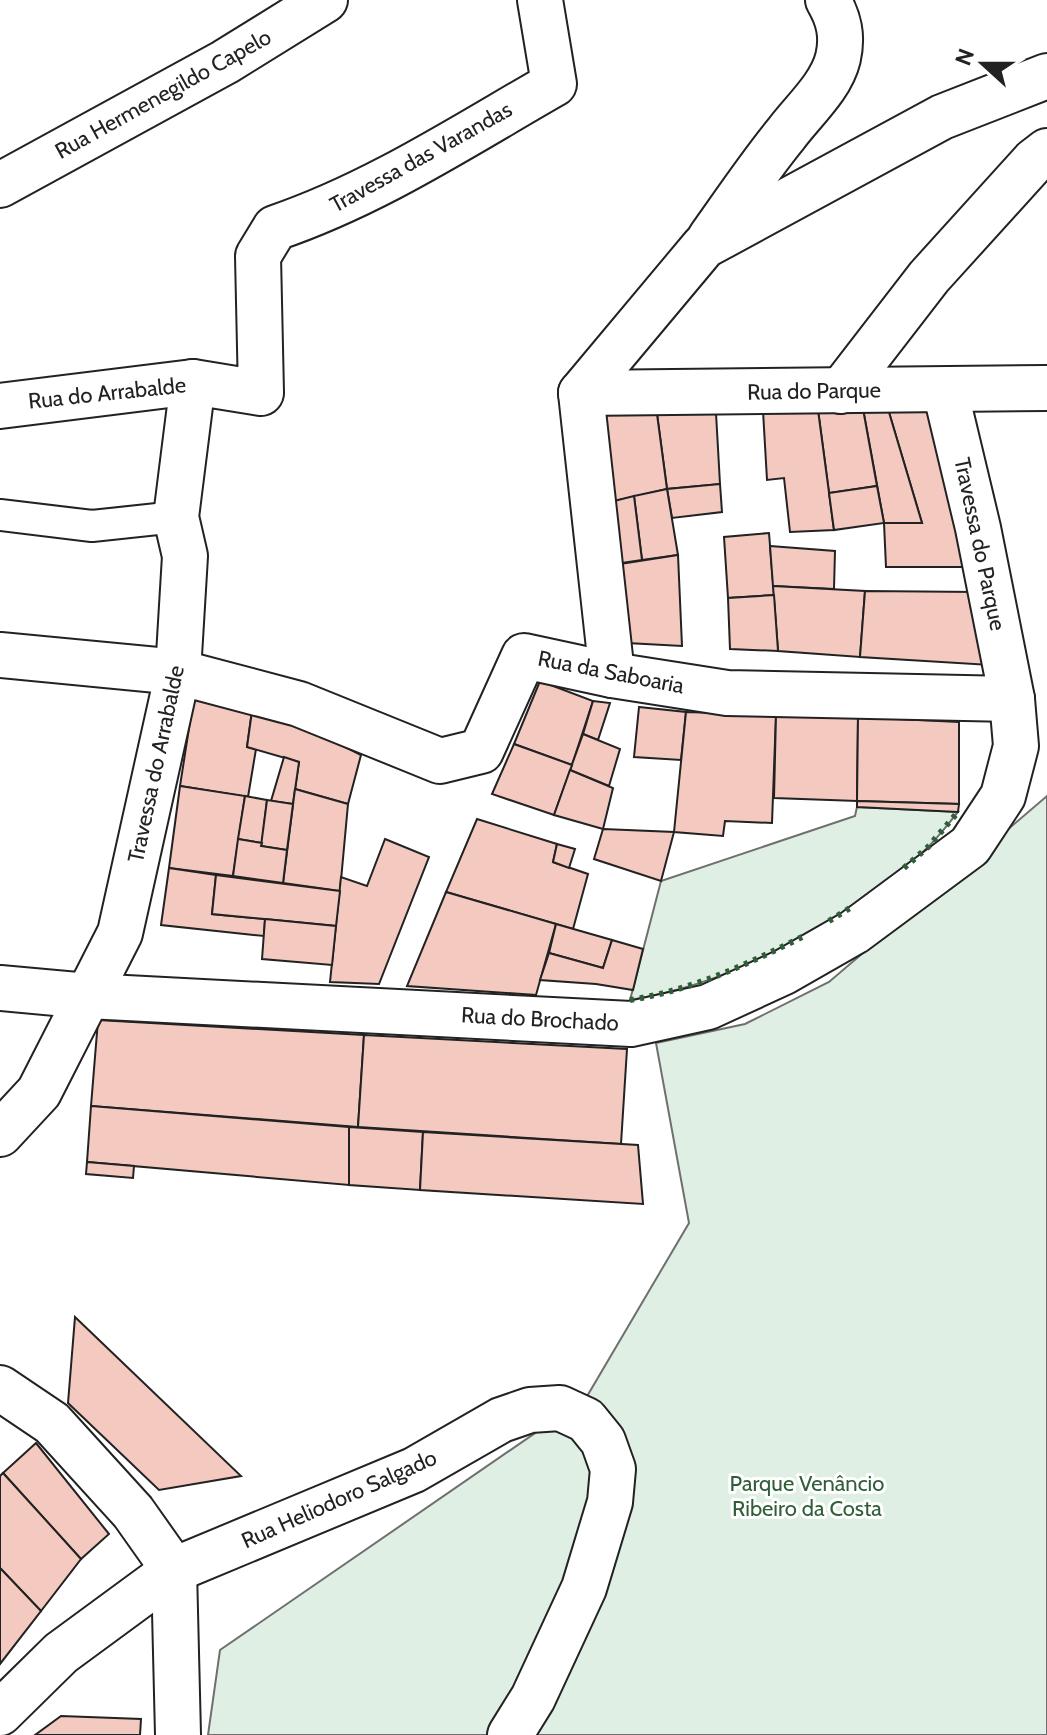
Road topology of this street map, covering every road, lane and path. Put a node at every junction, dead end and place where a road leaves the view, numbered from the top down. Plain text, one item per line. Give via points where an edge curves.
1 (325, 0) edge
2 (540, 0) edge
3 (828, 0) edge
4 (1047, 76) edge
5 (1047, 151) edge
6 (0, 185) edge
7 (704, 246) junction
8 (193, 382) junction
9 (1047, 388) edge
10 (945, 390) junction
11 (841, 391) junction
12 (261, 393) joint
13 (581, 393) junction
14 (0, 406) edge
15 (0, 515) edge
16 (176, 517) junction
17 (0, 655) edge
18 (178, 672) junction
19 (612, 675) junction
20 (1012, 699) junction
21 (0, 988) edge
22 (88, 996) junction
23 (0, 1134) edge
24 (0, 1388) edge
25 (174, 1570) junction
26 (0, 1713) edge
27 (178, 1735) edge
28 (510, 1735) edge

1 - 6 street, Rua Hermenegildo Capelo via 225,62
2 - 12 street, Travessa das Varandas via 554,84 370,189 275,228 258,256
3 - 7 street via 841,39 837,62
4 - 7 street via 942,117
5 - 11 street via 929,277
7 - 13 street
8 - 12 street, Rua do Arrabalde
8 - 14 street, Rua do Arrabalde
8 - 16 street, Travessa do Arrabalde
9 - 10 street, Rua do Parque
10 - 11 street, Rua do Parque
10 - 20 street, Travessa do Parque
11 - 13 street, Rua do Parque
13 - 19 street
15 - 16 lane via 92,526
16 - 18 street, Travessa do Arrabalde via 185,556
17 - 18 street, Rua da Saboaria
18 - 19 street, Rua da Saboaria via 299,704 440,761 481,751 524,656
18 - 22 street, Travessa do Arrabalde via 120,933
19 - 20 street, Rua da Saboaria via 727,693
20 - 22 street, Rua do Brochado via 1016,746 1003,796 970,846 854,932 708,1007 631,1024
21 - 22 street, Rua do Brochado
22 - 23 street, Travessa do Arrabalde via 39,1092
24 - 25 street via 52,1423 133,1512
25 - 26 street, Rua Heliodoro Salgado via 61,1653
25 - 27 street
25 - 28 street, Rua Heliodoro Salgado via 414,1470 501,1420 530,1410 560,1408 586,1420 603,1441 613,1469 610,1502 584,1588

